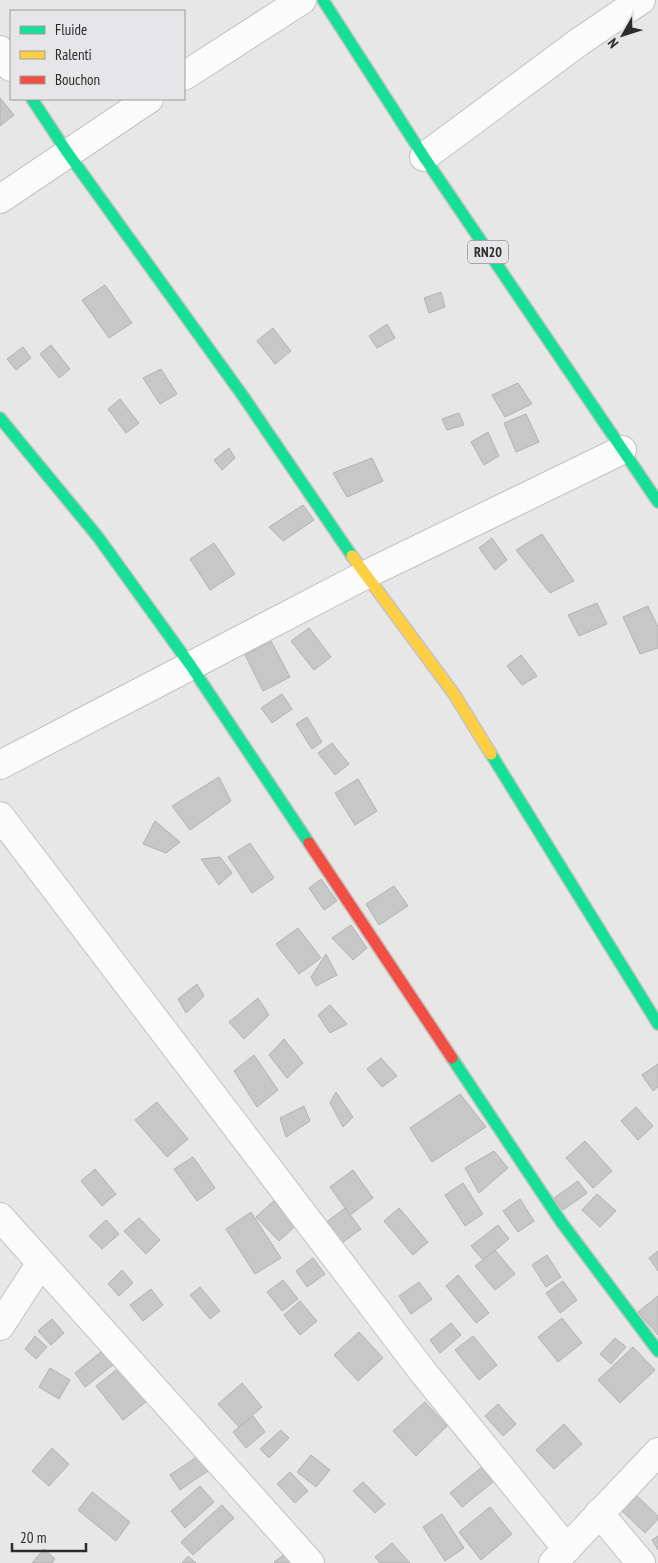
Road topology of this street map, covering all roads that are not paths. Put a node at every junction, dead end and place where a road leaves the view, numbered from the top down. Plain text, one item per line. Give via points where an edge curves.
1 (302, 0) edge
2 (323, 0) edge
3 (641, 0) edge
4 (0, 50) edge
5 (10, 65) edge
6 (185, 75) edge
7 (33, 100) edge
8 (147, 100) edge
9 (67, 152) junction
10 (424, 157) junction
11 (0, 199) edge
12 (0, 418) edge
13 (622, 450) junction
14 (658, 502) edge
15 (365, 574) junction
16 (191, 666) junction
17 (0, 765) edge
18 (0, 816) edge
19 (658, 1024) edge
20 (0, 1217) edge
21 (41, 1263) junction
22 (0, 1326) edge
23 (658, 1351) edge
24 (658, 1452) edge
25 (598, 1513) junction
26 (560, 1556) edge
27 (310, 1563) edge
28 (641, 1563) edge

1 - 6 street
2 - 10 street, RN20
3 - 10 street
4 - 5 street
7 - 9 street
8 - 9 street
9 - 11 street
9 - 15 street via 243,396
10 - 13 street, RN20
12 - 16 street via 98,537
13 - 14 street, RN20
13 - 15 street
15 - 16 street
15 - 19 street via 454,694
16 - 17 street
16 - 23 street via 562,1222
18 - 26 street
20 - 21 street
21 - 22 street
21 - 27 street
24 - 25 street
25 - 26 street
25 - 28 street

